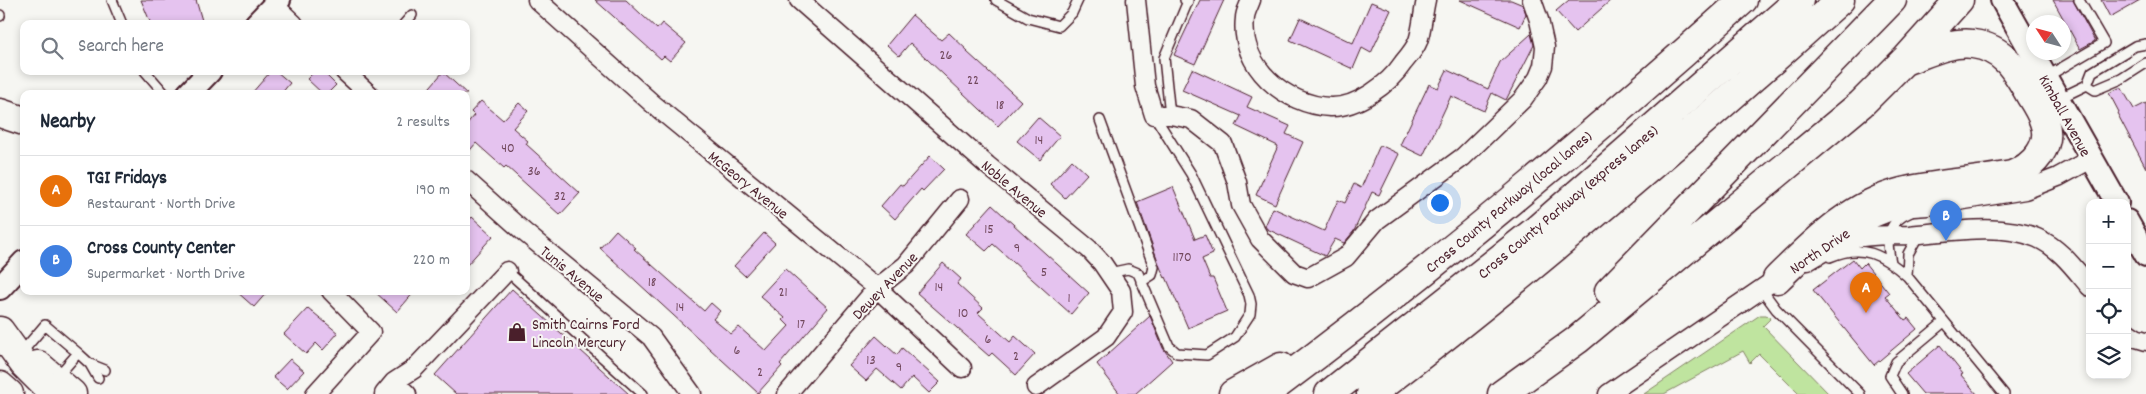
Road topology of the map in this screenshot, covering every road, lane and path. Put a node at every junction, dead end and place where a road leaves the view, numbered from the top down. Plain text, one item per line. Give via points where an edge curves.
1 (112, 0) edge
2 (537, 0) edge
3 (799, 0) edge
4 (996, 0) edge
5 (1078, 0) edge
6 (1136, 0) edge
7 (1185, 0) edge
8 (1251, 0) edge
9 (1426, 0) edge
10 (1532, 0) edge
11 (1716, 0) edge
12 (1743, 0) edge
13 (1799, 0) edge
14 (1840, 0) edge
15 (1892, 0) edge
16 (1959, 0) edge
17 (2002, 0) edge
18 (2079, 0) edge
19 (274, 2) edge
20 (412, 15) dead end
21 (120, 20) edge
22 (259, 20) edge
23 (290, 20) edge
24 (408, 20) edge
25 (2146, 44) edge
26 (1680, 56) junction
27 (1905, 60) junction
28 (2146, 63) edge
29 (147, 75) edge
30 (206, 75) edge
31 (353, 75) edge
32 (2046, 77) junction
33 (2087, 85) junction
34 (161, 90) edge
35 (192, 90) edge
36 (366, 90) edge
37 (2058, 99) junction
38 (1162, 115) junction
39 (1100, 120) dead end
40 (2091, 159) junction
41 (470, 184) edge
42 (960, 199) dead end
43 (2115, 199) edge
44 (1928, 206) junction
45 (2131, 228) edge
46 (1920, 234) junction
47 (1889, 235) junction
48 (2146, 255) edge
49 (1891, 262) junction
50 (20, 266) edge
51 (506, 271) joint
52 (1108, 273) junction
53 (1908, 276) junction
54 (1141, 282) junction
55 (2086, 282) edge
56 (3, 285) edge
57 (1770, 285) junction
58 (877, 288) junction
59 (335, 295) edge
60 (1944, 322) junction
61 (0, 331) edge
62 (1346, 332) junction
63 (2130, 334) edge
64 (2146, 341) edge
65 (22, 352) junction
66 (78, 353) junction
67 (1417, 359) junction
68 (90, 364) junction
69 (962, 368) dead end
70 (104, 370) dead end
71 (98, 378) dead end
72 (0, 386) edge
73 (1036, 387) dead end
74 (60, 389) edge
75 (395, 390) edge
76 (8, 394) edge
77 (315, 394) edge
78 (643, 394) edge
79 (692, 394) edge
80 (787, 394) edge
81 (1233, 394) edge
82 (1265, 394) edge
83 (1329, 394) edge
84 (1371, 394) edge
85 (1376, 394) edge
86 (1497, 394) edge
87 (1502, 394) edge
88 (1608, 394) edge
89 (1860, 394) edge
90 (1902, 394) edge
91 (2004, 394) edge

1 - 21 lane
2 - 58 street, McGeory Avenue via 653,104
3 - 52 street, Noble Avenue via 1089,250
4 - 5 lane via 1028,18 1059,26 1072,13
6 - 38 street via 1145,86
7 - 38 lane via 1188,1 1164,58
8 - 9 street via 1245,18 1247,44 1256,66 1291,96 1309,104 1332,107 1378,90 1397,73 1418,42
10 - 38 street via 1545,47 1538,78 1523,98 1463,157 1377,220 1346,257 1308,278 1294,273 1260,239 1241,205 1237,182 1223,144 1191,119
11 - 26 main road
12 - 26 main road, Cross County Parkway (local lanes)
13 - 83 main road, Cross County Parkway (express lanes) via 1535,231
14 - 67 main road, Cross County Parkway (express lanes) via 1596,215
15 - 86 main road via 1622,279
16 - 27 main road
17 - 32 street, Kimball Avenue
18 - 32 lane via 2104,43
19 - 22 street
19 - 23 street
20 - 24 lane
25 - 33 lane via 2135,46 2092,72
26 - 62 main road, Cross County Parkway (local lanes) via 1438,260
27 - 57 main road via 1965,43 2000,53 2016,71 2045,123 2046,136 2041,153 2028,167 2012,175 1901,192 1866,206 1827,230
27 - 87 main road via 1836,125 1577,340
28 - 33 lane via 2121,79 2094,90
29 - 34 lane
30 - 35 street
31 - 36 street
32 - 37 street, Kimball Avenue
33 - 37 lane
37 - 40 street, Kimball Avenue
38 - 54 lane via 1249,295 1250,314 1235,337 1207,355 1177,353 1169,346
39 - 54 lane via 1154,268 1152,275
40 - 43 street, Kimball Avenue
40 - 44 street, North Drive via 2030,189
41 - 79 street, Tunis Avenue via 651,337
42 - 58 street, Dewey Avenue via 906,265
44 - 47 lane via 1898,218
44 - 57 street, North Drive via 1899,208 1851,227
45 - 48 street
46 - 47 street, North Drive
46 - 53 lane via 1908,254
46 - 55 street, North Drive via 2001,230 2030,235 2062,254
47 - 49 lane
47 - 57 street, North Drive via 1844,242
49 - 53 lane
49 - 57 lane via 1861,251 1847,251
50 - 56 street
51 - 75 street
51 - 78 lane
52 - 54 lane via 1134,270
52 - 73 street, Noble Avenue via 1121,291 1123,312 1106,337
53 - 60 lane
57 - 88 street, North Drive
57 - 89 lane via 1776,309
58 - 69 street, McGeory Avenue
58 - 80 street, Dewey Avenue
59 - 77 street via 371,332
60 - 90 lane via 1896,362 1890,376
60 - 91 lane
61 - 65 main road
61 - 74 main road via 24,364
62 - 81 main road
62 - 82 main road, Cross County Parkway (local lanes)
63 - 64 street
65 - 66 lane via 45,325
65 - 74 main road
66 - 68 lane
66 - 74 lane
67 - 84 main road, Cross County Parkway (express lanes)
67 - 85 main road
68 - 70 lane
68 - 71 lane
72 - 76 main road

